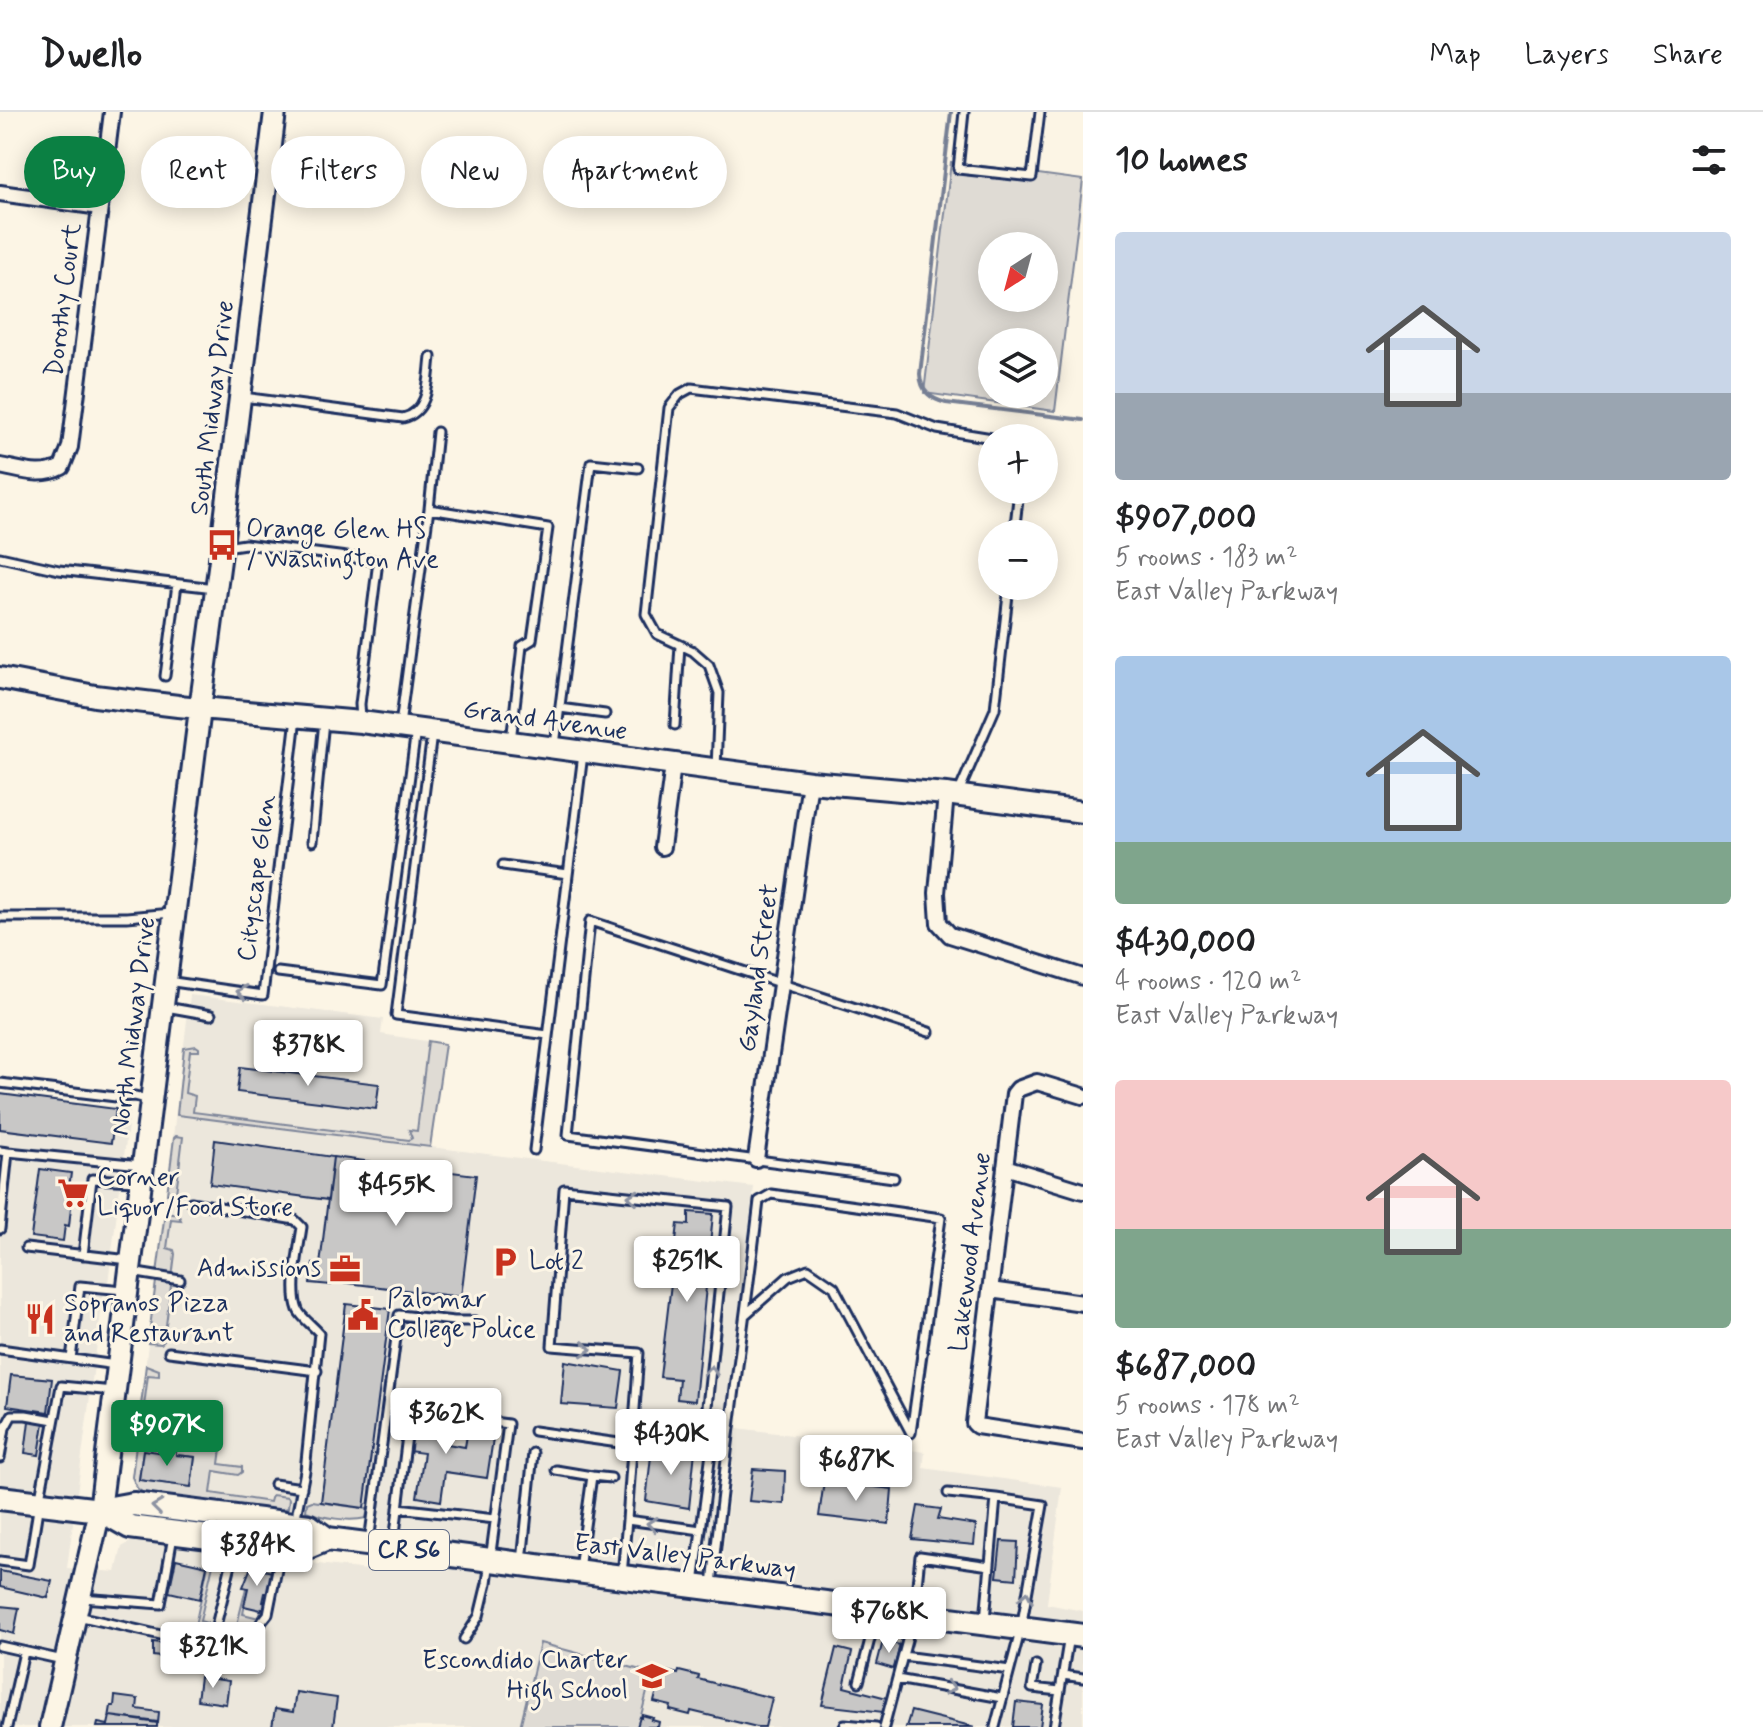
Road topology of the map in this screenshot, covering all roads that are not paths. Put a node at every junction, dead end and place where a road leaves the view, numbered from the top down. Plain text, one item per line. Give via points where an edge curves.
1 (112, 112) edge
2 (275, 112) edge
3 (964, 112) edge
4 (1040, 112) edge
5 (109, 136) edge
6 (0, 193) edge
7 (24, 196) edge
8 (100, 208) edge
9 (431, 357) dead end
10 (240, 397) junction
11 (437, 432) dead end
12 (978, 436) edge
13 (0, 466) edge
14 (638, 468) dead end
15 (429, 509) junction
16 (221, 548) junction
17 (0, 557) edge
18 (177, 584) junction
19 (216, 588) junction
20 (1007, 600) edge
21 (680, 645) junction
22 (165, 676) dead end
23 (0, 678) edge
24 (560, 708) junction
25 (200, 709) junction
26 (605, 714) dead end
27 (296, 716) junction
28 (325, 719) junction
29 (361, 722) junction
30 (675, 725) dead end
31 (416, 729) junction
32 (511, 742) junction
33 (555, 748) junction
34 (583, 752) junction
35 (673, 765) junction
36 (716, 770) junction
37 (810, 782) junction
38 (951, 795) junction
39 (1083, 812) edge
40 (312, 842) dead end
41 (662, 847) dead end
42 (503, 865) dead end
43 (568, 874) junction
44 (174, 913) junction
45 (0, 917) edge
46 (278, 972) dead end
47 (1083, 977) edge
48 (166, 981) junction
49 (781, 983) junction
50 (163, 1007) junction
51 (211, 1015) dead end
52 (929, 1032) dead end
53 (548, 1035) junction
54 (0, 1083) edge
55 (1083, 1096) edge
56 (152, 1100) junction
57 (534, 1150) dead end
58 (4, 1152) edge
59 (756, 1159) junction
60 (1005, 1167) junction
61 (142, 1174) junction
62 (894, 1178) dead end
63 (1083, 1191) edge
64 (191, 1202) dead end
65 (0, 1229) edge
66 (26, 1248) dead end
67 (83, 1255) junction
68 (130, 1274) junction
69 (180, 1280) dead end
70 (990, 1290) junction
71 (1083, 1303) edge
72 (746, 1314) junction
73 (475, 1321) dead end
74 (0, 1349) edge
75 (169, 1352) dead end
76 (71, 1359) junction
77 (118, 1365) junction
78 (317, 1371) junction
79 (115, 1391) junction
80 (54, 1420) junction
81 (634, 1425) junction
82 (534, 1431) dead end
83 (707, 1432) junction
84 (1083, 1442) edge
85 (633, 1445) junction
86 (533, 1453) dead end
87 (0, 1458) edge
88 (556, 1470) dead end
89 (592, 1476) junction
90 (611, 1478) dead end
91 (274, 1484) dead end
92 (302, 1488) junction
93 (948, 1493) dead end
94 (0, 1498) edge
95 (996, 1498) junction
96 (39, 1503) junction
97 (398, 1508) junction
98 (100, 1510) junction
99 (495, 1519) junction
100 (627, 1520) junction
101 (295, 1524) junction
102 (701, 1530) junction
103 (174, 1533) junction
104 (327, 1539) junction
105 (236, 1541) junction
106 (369, 1545) junction
107 (282, 1547) junction
108 (393, 1548) junction
109 (490, 1560) junction
110 (0, 1561) edge
111 (522, 1564) junction
112 (990, 1566) junction
113 (579, 1571) junction
114 (621, 1577) junction
115 (703, 1587) junction
116 (78, 1607) junction
117 (878, 1610) junction
118 (914, 1614) junction
119 (985, 1623) junction
120 (1021, 1628) junction
121 (1076, 1635) edge
122 (464, 1639) dead end
123 (0, 1646) edge
124 (210, 1650) junction
125 (24, 1652) junction
126 (903, 1656) junction
127 (65, 1661) junction
128 (1036, 1665) dead end
129 (1010, 1670) junction
130 (1063, 1675) junction
131 (1083, 1678) edge
132 (897, 1679) junction
133 (859, 1682) dead end
134 (1060, 1691) junction
135 (1002, 1698) junction
136 (7, 1727) edge
137 (50, 1727) edge
138 (844, 1727) edge
139 (876, 1727) edge
140 (884, 1727) edge
141 (995, 1727) edge
142 (1054, 1727) edge

1 - 5 street, Dorothy Court
2 - 10 street, South Midway Drive
3 - 4 lane via 958,169 1032,177
6 - 7 street
8 - 13 street, Dorothy Court via 70,447 62,467 51,473
9 - 10 lane via 424,401 403,418
10 - 16 street, South Midway Drive
11 - 15 lane
12 - 21 lane via 937,429 897,413 691,388 680,394 669,408 646,614 657,634
14 - 24 lane via 591,463
15 - 31 lane
15 - 32 lane via 548,528 532,640 522,646
16 - 19 street, South Midway Drive
16 - 29 lane via 245,544 378,561
17 - 18 lane
18 - 19 lane
18 - 22 lane
19 - 25 street, South Midway Drive
20 - 38 lane via 995,709
21 - 30 lane
21 - 36 lane via 709,665 719,693
23 - 25 street, Grand Avenue
24 - 26 lane
24 - 33 lane
25 - 27 street, Grand Avenue
25 - 44 street, North Midway Drive
27 - 28 street, Grand Avenue
27 -> 48 lane, Cityscape Glen via 263,995
28 - 29 street, Grand Avenue
28 - 40 lane
29 - 31 street, Grand Avenue
31 - 32 street, Grand Avenue
31 - 46 lane via 382,985
31 - 53 lane via 396,1015
32 - 33 street, Grand Avenue
33 - 34 street, Grand Avenue
34 - 35 street, Grand Avenue
34 - 43 lane
35 - 36 street, Grand Avenue
35 - 41 street
36 - 37 street, Grand Avenue
37 - 38 street, Grand Avenue
37 - 49 street, Gayland Street
38 - 39 street, Grand Avenue
38 - 47 street via 937,893 939,923 950,935
42 - 43 lane
43 - 53 lane
44 - 45 lane
44 - 48 street, North Midway Drive
48 - 50 street, North Midway Drive
49 - 52 lane
49 - 59 street, Gayland Street
49 - 59 lane via 590,921 568,1135
50 - 51 lane
50 - 56 street, North Midway Drive
53 - 57 lane
54 - 56 lane
55 - 60 street, Lakewood Avenue via 1037,1082 1018,1089
56 - 61 street, North Midway Drive
58 - 61 lane
58 - 65 lane
59 - 62 lane
60 - 63 street
60 - 70 street, Lakewood Avenue
61 - 67 lane via 92,1179
61 - 68 street, North Midway Drive
64 - 78 lane via 295,1220 302,1227 295,1294 299,1312 319,1333
66 - 67 lane
67 - 68 lane
68 - 69 lane
68 - 76 lane via 80,1286
68 - 77 street, North Midway Drive
70 - 71 street
70 - 84 street, Lakewood Avenue via 974,1423
72 - 72 lane via 759,1201 771,1194 941,1218 911,1433 834,1287 808,1269 788,1277
72 - 115 lane via 719,1516
73 - 106 lane via 399,1315
74 - 76 lane
75 - 78 lane
76 - 77 lane
77 - 79 street, North Midway Drive
78 - 92 lane
79 - 80 lane via 61,1386
79 - 98 street, North Midway Drive
80 - 87 lane via 12,1415
80 - 96 lane
81 - 83 lane
83 -> 81 lane via 728,1207 564,1189 552,1346 639,1353
81 - 85 lane
82 - 85 lane
83 - 102 lane via 712,1445
85 - 100 lane
86 - 111 lane
88 - 89 lane
89 - 90 lane
89 - 113 lane
91 - 92 lane
92 - 101 lane
93 - 95 lane
94 - 96 main road, East Valley Parkway / CR S6
95 - 112 lane
120 -> 95 lane via 1043,1505
96 - 98 main road, East Valley Parkway / CR S6
96 - 110 lane via 29,1565
97 - 99 lane
97 - 99 lane via 410,1411 508,1424
97 - 108 lane
101 -> 98 main road, East Valley Parkway / CR S6 via 133,1504
98 - 103 main road, East Valley Parkway / CR S6 via 130,1527
98 - 116 street, North Midway Drive
99 - 109 lane
102 -> 100 lane
100 - 114 lane
101 - 104 main road, East Valley Parkway / CR S6 via 309,1526
102 - 115 lane
103 - 105 main road, East Valley Parkway / CR S6
103 - 116 lane via 161,1604
104 - 106 main road, East Valley Parkway / CR S6
104 - 107 main road, East Valley Parkway / CR S6 via 303,1549
105 - 107 main road, East Valley Parkway / CR S6
105 - 124 lane
106 - 108 main road, East Valley Parkway / CR S6
107 - 124 lane via 268,1614 252,1634 247,1652 242,1657
108 - 109 main road, East Valley Parkway / CR S6
109 - 111 main road, East Valley Parkway / CR S6
109 - 122 lane via 479,1616
111 - 113 main road, East Valley Parkway / CR S6
112 - 118 lane via 920,1556
112 - 119 lane
113 - 114 main road, East Valley Parkway / CR S6
114 - 115 main road, East Valley Parkway / CR S6
115 - 117 main road, East Valley Parkway / CR S6
116 - 124 lane
116 - 127 street, North Midway Drive
117 - 118 main road, East Valley Parkway / CR S6
117 - 133 lane
118 - 119 main road, East Valley Parkway / CR S6
118 - 126 lane
119 - 120 main road, East Valley Parkway / CR S6
120 - 121 main road, East Valley Parkway / CR S6
120 - 129 lane
121 - 130 lane
123 - 125 lane
125 - 127 lane
125 - 136 lane
126 - 129 lane
126 - 132 lane
127 - 137 street, North Midway Drive
128 - 134 lane via 1032,1688
129 - 135 lane
130 - 131 lane
130 - 134 lane
132 -> 135 lane
132 - 140 lane
134 - 142 lane
135 - 141 lane
138 - 139 lane

